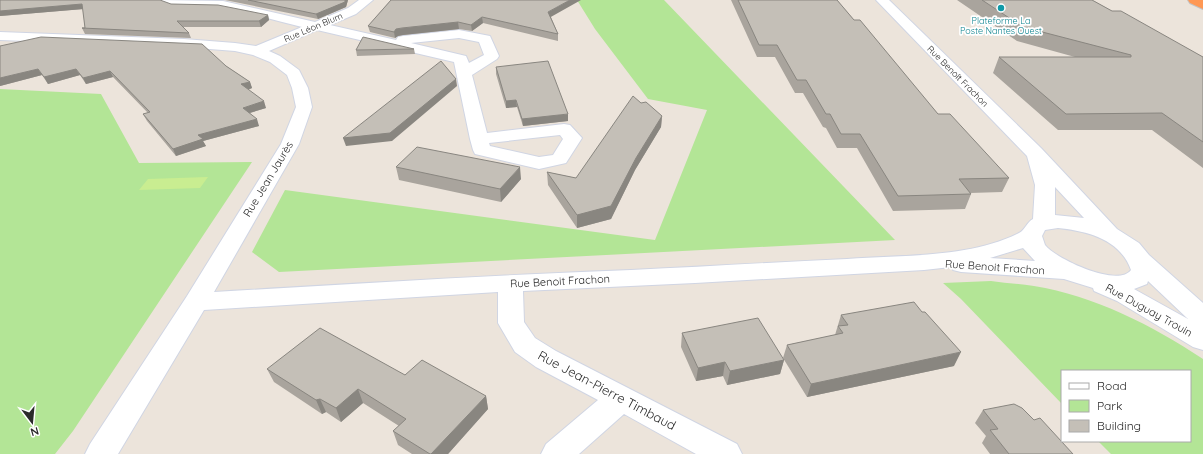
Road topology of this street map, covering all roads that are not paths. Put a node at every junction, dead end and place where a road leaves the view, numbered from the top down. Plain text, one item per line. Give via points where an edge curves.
1 (164, 0) edge
2 (367, 0) edge
3 (882, 0) edge
4 (1194, 0) edge
5 (1203, 5) edge
6 (317, 27) junction
7 (0, 36) edge
8 (386, 42) junction
9 (257, 51) junction
10 (464, 73) junction
11 (479, 139) junction
12 (1034, 152) junction
13 (1038, 230) junction
14 (1109, 234) junction
15 (1141, 261) junction
16 (924, 262) junction
17 (1066, 271) junction
18 (1094, 281) junction
19 (510, 283) junction
20 (196, 302) junction
21 (1203, 318) edge
22 (1203, 340) edge
23 (622, 398) junction
24 (101, 454) edge
25 (557, 454) edge
26 (726, 454) edge

1 - 6 street via 176,4 223,4
2 - 6 street, Rue Léon Blum via 352,11
3 - 12 street, Rue Benoît Frachon
4 - 5 highway
6 - 8 street
6 - 9 street, Rue Léon Blum
7 - 9 street, Rue Jean Jaurès via 184,43
8 - 10 street via 461,59
8 - 10 street via 459,34 485,40 492,56
9 - 20 street, Rue Jean Jaurès via 275,58 294,73 304,107 290,144
10 - 11 street
11 - 11 street via 564,129 573,138 559,159 539,163 482,150
12 - 13 street via 1045,185
12 - 14 street
13 - 14 street, Rue Benoit Frachon via 1058,221 1074,222
13 - 16 street, Rue Benoit Frachon via 1004,247 967,257
13 - 17 street via 1033,245 1051,263
14 - 15 street, Rue Duguay Trouin via 1134,251
15 - 18 street via 1143,270 1138,277 1128,282
15 - 21 street, Rue Duguay Trouin
16 - 17 street, Rue Benoit Frachon
16 - 19 street, Rue Benoit Frachon via 695,276
17 - 18 street
18 - 22 street, Rue Duguay Trouin via 1126,295
19 - 20 street, Rue Benoit Frachon
19 - 23 street, Rue Jean-Pierre Timbaud via 511,323 524,344 546,359
20 - 24 street, Rue Jean Jaurès
23 - 25 street
23 - 26 street, Rue Jean-Pierre Timbaud

